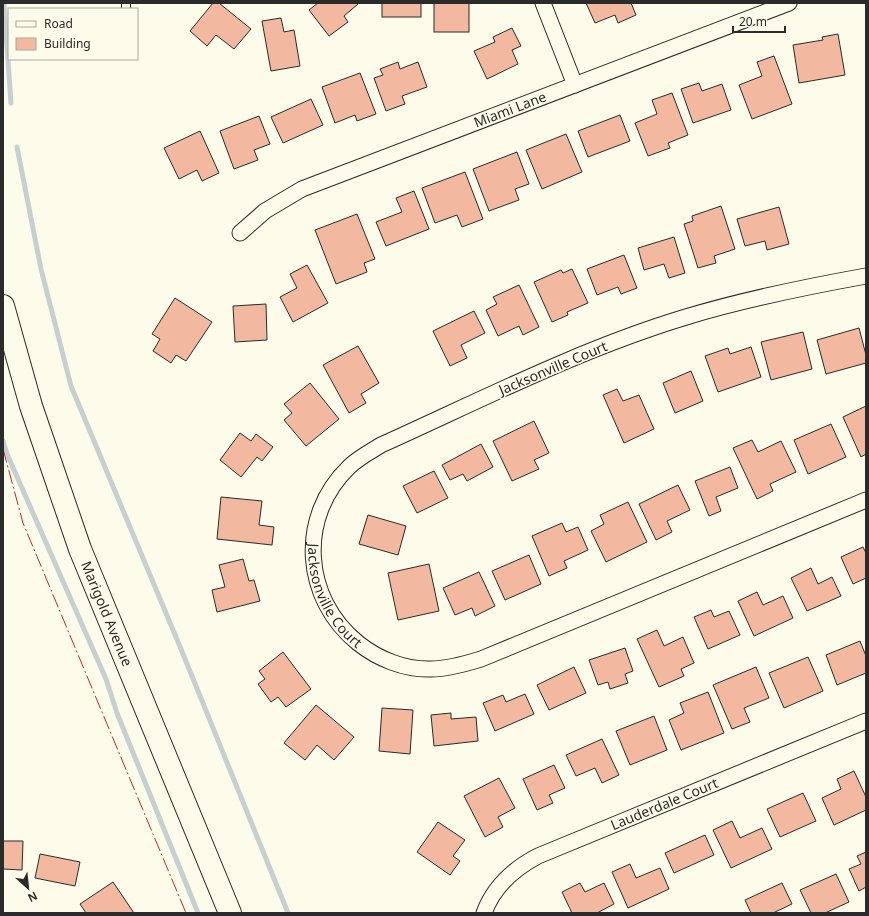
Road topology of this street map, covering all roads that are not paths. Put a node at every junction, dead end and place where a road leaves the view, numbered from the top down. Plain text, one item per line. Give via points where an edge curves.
1 (543, 3) edge
2 (789, 3) edge
3 (575, 85) junction
4 (240, 232) dead end
5 (866, 276) edge
6 (3, 306) edge
7 (866, 500) edge
8 (866, 721) edge
9 (230, 913) edge
10 (484, 913) edge

1 - 3 street
2 - 3 street, Miami Lane
3 - 4 street, Miami Lane via 302,189 265,211
5 - 7 street, Jacksonville Court via 765,295 685,317 633,335 570,360 381,445 349,467 327,496 315,532 313,567 329,612 339,626 361,646 399,665 430,669 448,668 481,659
6 - 9 main road, Marigold Avenue via 32,406 80,548
8 - 10 street, Lauderdale Court via 538,856 511,873 500,884

